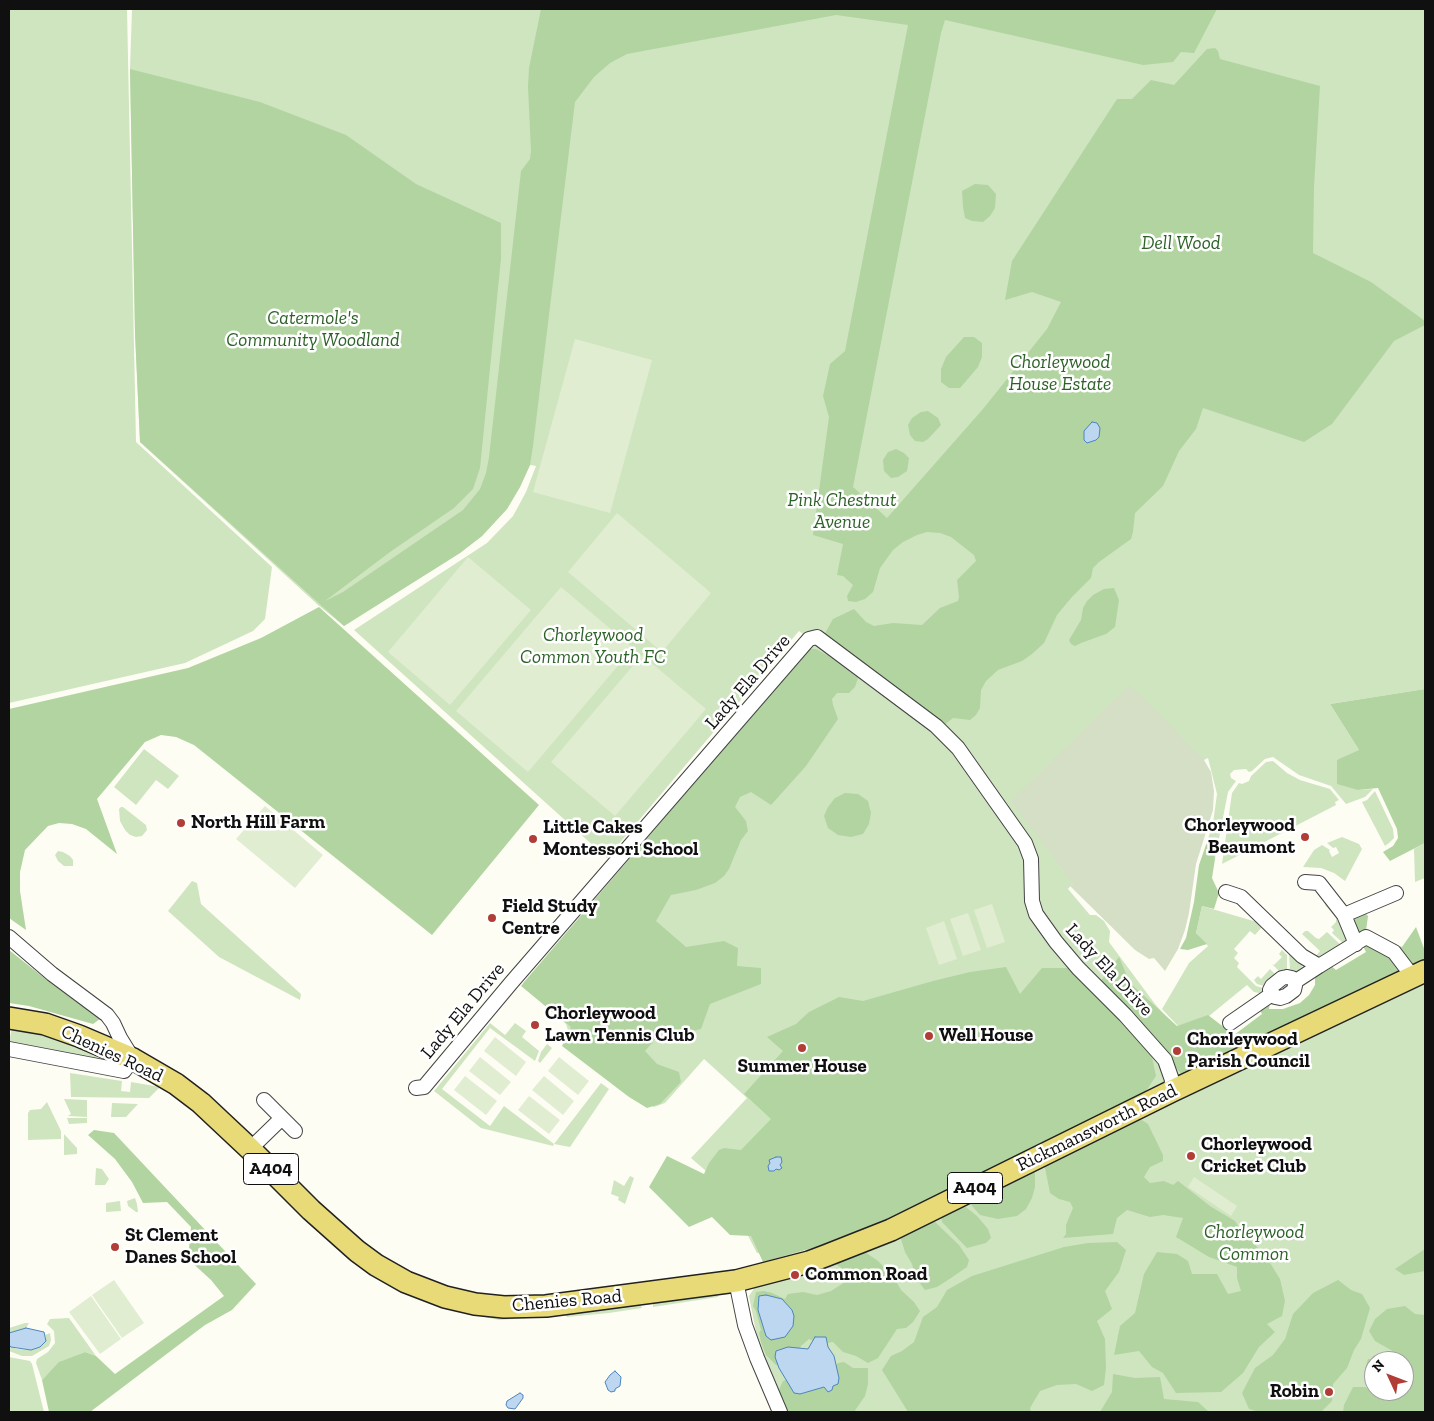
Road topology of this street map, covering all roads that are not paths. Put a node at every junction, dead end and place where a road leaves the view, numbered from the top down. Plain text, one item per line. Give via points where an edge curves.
1 (1306, 882) dead end
2 (1226, 892) dead end
3 (1396, 894) dead end
4 (1344, 915) junction
5 (9, 937) edge
6 (1356, 944) junction
7 (1319, 966) junction
8 (1419, 974) edge
9 (9, 1018) edge
10 (1230, 1023) dead end
11 (9, 1049) edge
12 (133, 1060) junction
13 (416, 1088) dead end
14 (1171, 1091) junction
15 (264, 1100) dead end
16 (282, 1118) junction
17 (295, 1131) dead end
18 (250, 1149) junction
19 (736, 1281) junction
20 (780, 1412) edge

1 - 4 street via 1319,883
2 - 7 street via 1241,897 1302,956
3 - 4 street
4 - 6 street
5 - 12 street via 107,1015
6 - 7 street
6 - 8 street via 1366,937 1394,952
7 - 10 street via 1296,981 1294,990 1286,996 1280,998 1272,994
8 - 14 main road, Rickmansworth Road / A404
9 - 12 main road, Chenies Road / A404 via 46,1024
11 - 12 street via 124,1071
12 - 18 main road, Chenies Road / A404 via 176,1084
13 - 14 street, Lady Ela Drive via 424,1087 809,639 817,637 936,726 958,748 1025,843 1031,860 1032,901 1036,914 1078,968 1165,1060 1172,1080
14 - 19 main road, Rickmansworth Road / A404 via 891,1230 809,1262
15 - 16 street
16 - 17 street
16 - 18 street
18 - 19 main road, Chenies Road / A404 via 357,1252 406,1282 445,1297 494,1306 546,1306
19 - 20 street via 745,1324

